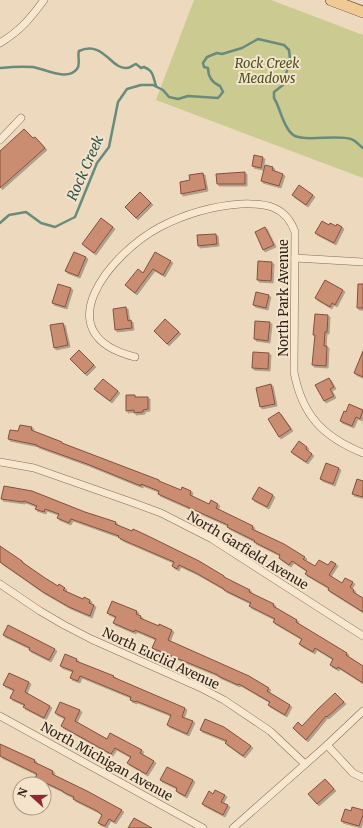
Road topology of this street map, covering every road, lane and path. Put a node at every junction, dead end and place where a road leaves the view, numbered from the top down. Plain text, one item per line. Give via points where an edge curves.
1 (44, 0) edge
2 (331, 0) edge
3 (363, 12) edge
4 (0, 43) edge
5 (21, 118) dead end
6 (0, 140) edge
7 (295, 258) junction
8 (363, 262) edge
9 (135, 357) dead end
10 (363, 453) edge
11 (0, 462) edge
12 (0, 586) edge
13 (363, 636) edge
14 (363, 711) edge
15 (0, 716) edge
16 (327, 745) junction
17 (305, 764) junction
18 (363, 778) edge
19 (203, 828) edge
20 (233, 828) edge

1 - 4 street via 29,21
2 - 3 main road
5 - 6 street
7 - 8 street
7 - 9 street, North Park Avenue via 295,232 291,222 280,211 265,205 233,205 195,212 155,230 117,260 95,290 90,310 90,320 96,336 111,348
7 - 10 street, North Park Avenue via 294,372 298,392 318,426 340,442
11 - 13 street, North Garfield Avenue via 34,468 187,525
12 - 17 street, North Euclid Avenue via 91,639 224,700 270,731
14 - 16 street
15 - 19 street, North Michigan Avenue
16 - 17 street
16 - 18 street via 353,773
17 - 20 street

